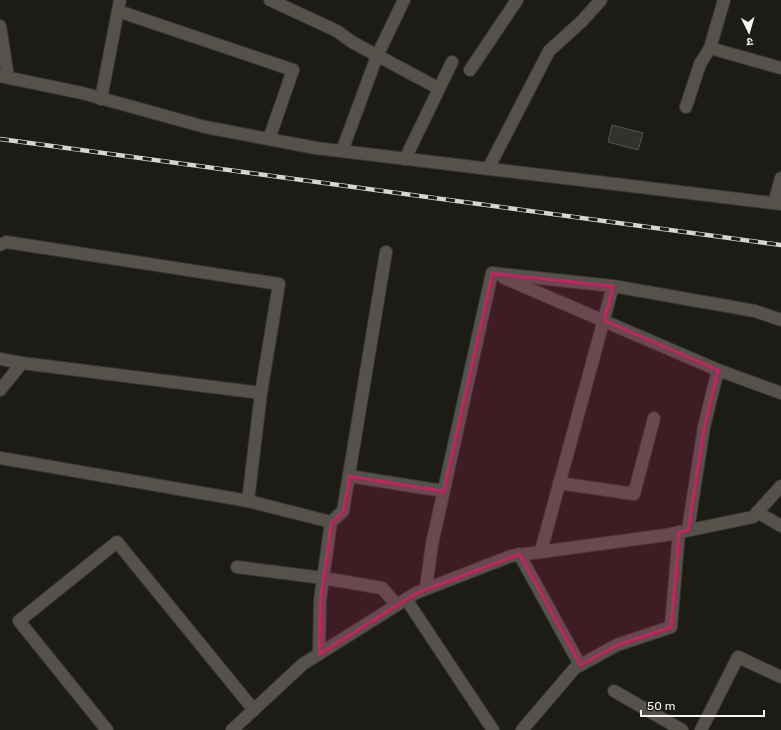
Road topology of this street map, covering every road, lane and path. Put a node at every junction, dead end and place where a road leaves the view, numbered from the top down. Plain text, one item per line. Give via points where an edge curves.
1 (270, 0) edge
2 (404, 0) edge
3 (516, 0) edge
4 (601, 0) edge
5 (724, 0) edge
6 (119, 6) edge
7 (0, 26) edge
8 (710, 48) junction
9 (377, 56) junction
10 (452, 62) dead end
11 (781, 68) edge
12 (470, 70) dead end
13 (4, 76) edge
14 (438, 88) junction
15 (101, 98) junction
16 (686, 108) dead end
17 (269, 139) junction
18 (342, 151) junction
19 (404, 159) junction
20 (488, 169) junction
21 (781, 178) edge
22 (778, 203) edge
23 (0, 244) edge
24 (386, 252) dead end
25 (492, 273) junction
26 (613, 286) junction
27 (604, 320) junction
28 (781, 320) edge
29 (0, 359) edge
30 (22, 363) junction
31 (718, 370) junction
32 (0, 390) edge
33 (261, 393) junction
34 (781, 393) edge
35 (654, 418) dead end
36 (0, 458) edge
37 (349, 476) junction
38 (559, 482) junction
39 (781, 486) edge
40 (443, 491) junction
41 (248, 501) junction
42 (757, 512) junction
43 (331, 522) junction
44 (781, 526) edge
45 (684, 531) junction
46 (541, 551) junction
47 (519, 554) junction
48 (237, 567) dead end
49 (323, 578) junction
50 (426, 588) junction
51 (401, 602) junction
52 (319, 654) junction
53 (580, 665) junction
54 (781, 677) edge
55 (614, 691) dead end
56 (254, 710) junction
57 (107, 730) edge
58 (232, 730) edge
59 (493, 730) edge
60 (522, 730) edge
61 (682, 730) edge
62 (701, 730) edge

1 - 9 street via 337,31
2 - 9 street
3 - 12 street
4 - 20 street via 549,51
5 - 8 street
6 - 15 street
6 - 17 street via 293,70
7 - 13 street
8 - 11 street
8 - 16 street via 700,64
9 - 14 street
9 - 18 street
10 - 14 street
13 - 15 street
14 - 19 street
15 - 17 street via 205,127
17 - 18 street
18 - 19 street
19 - 20 street
20 - 22 street
21 - 22 street
23 - 33 street via 6,242 279,284
24 - 37 street
25 - 26 street
25 - 27 street
25 - 40 street
26 - 27 street
26 - 28 street via 754,311
27 - 31 street
27 - 38 street
29 - 30 street
30 - 32 street
30 - 33 street
31 - 34 street
31 - 45 street
33 - 41 street
35 - 38 street via 634,494
36 - 41 street
37 - 40 street
37 - 43 street via 343,512
38 - 46 street
39 - 42 street
40 - 50 street
41 - 43 street
42 - 44 street
42 - 45 street via 753,517
43 - 49 street
45 - 46 street
45 - 53 street via 671,627 617,645
46 - 47 street
47 - 50 street
47 - 53 street
48 - 49 street
49 - 51 street via 382,588
49 - 52 street
50 - 51 street
51 - 52 street
51 - 59 street
52 - 56 street via 303,664
53 - 60 street
54 - 62 street via 738,656
55 - 61 street
56 - 57 street via 117,542 19,621
56 - 58 street

